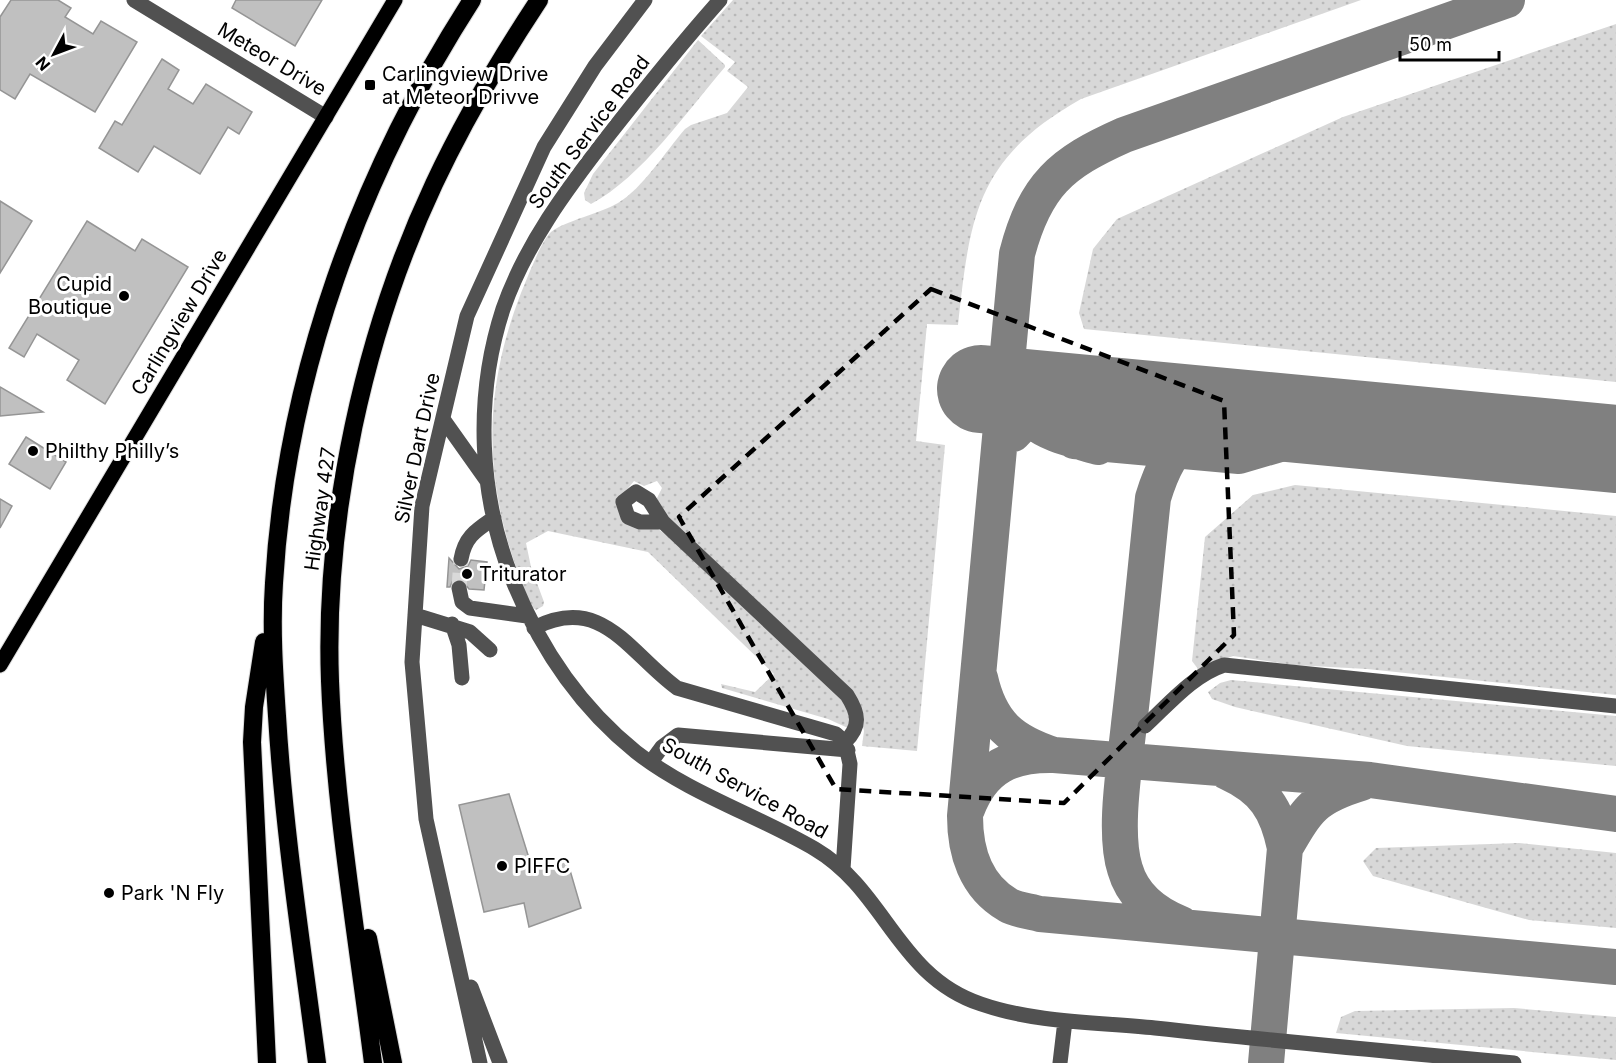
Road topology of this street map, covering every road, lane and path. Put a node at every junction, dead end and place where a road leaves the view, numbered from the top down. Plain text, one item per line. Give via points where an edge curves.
1 (134, 0) edge
2 (395, 0) edge
3 (472, 0) edge
4 (539, 0) edge
5 (645, 0) edge
6 (720, 0) edge
7 (150, 4) edge
8 (326, 117) junction
9 (443, 419) junction
10 (483, 441) junction
11 (458, 443) junction
12 (487, 481) junction
13 (494, 518) junction
14 (663, 522) dead end
15 (462, 560) tunnel mouth
16 (273, 584) junction
17 (459, 588) tunnel mouth
18 (415, 615) junction
19 (531, 622) junction
20 (452, 624) junction
21 (490, 650) dead end
22 (0, 665) edge
23 (462, 678) dead end
24 (1616, 706) edge
25 (1145, 726) dead end
26 (847, 746) junction
27 (651, 762) junction
28 (341, 801) junction
29 (843, 869) junction
30 (456, 949) junction
31 (1065, 1021) junction
32 (267, 1063) edge
33 (317, 1063) edge
34 (373, 1063) edge
35 (393, 1063) edge
36 (480, 1063) edge
37 (500, 1063) edge
38 (1060, 1063) edge
39 (1514, 1063) edge

1 - 7 street, Meteor Drive
2 - 8 main road, Carlingview Drive
3 - 16 highway, Highway 427 via 432,66 382,163 334,281 292,439
4 - 28 highway, Highway 427 via 498,64 434,184 391,291 368,370 345,486 333,584 330,681
5 - 9 street, Silver Dart Drive via 595,66 544,147 467,316
6 - 10 street, South Service Road via 565,192 530,249 503,310 489,373
7 - 8 street, Meteor Drive
8 - 22 main road, Carlingview Drive
9 - 11 street, South Service Road
9 - 18 street, Silver Dart Drive via 422,506
10 - 11 street via 473,452
10 - 12 street, South Service Road
11 - 12 street, South Service Road
12 - 13 street, South Service Road
13 - 15 street via 464,542
13 - 19 street, South Service Road via 502,552
14 - 26 street via 847,695 858,717
16 - 32 highway via 252,742
16 - 33 highway, Highway 427 via 284,808
17 - 19 street via 462,602 470,608
18 - 20 street
18 - 30 street, Silver Dart Drive via 412,662 426,819
19 - 26 street via 568,616 587,618 609,627 677,688 826,731
19 - 27 street, South Service Road via 563,676 593,710
20 - 21 street via 470,632
20 - 23 street via 459,645
24 - 25 street via 1224,665 1197,679
26 - 27 street via 678,735
26 - 29 street via 850,764
27 - 29 street, South Service Road via 672,777 816,849
28 - 34 highway, Highway 427
28 - 35 highway
29 - 31 street, South Service Road via 867,893 906,950 950,990 983,1005
30 - 36 street, Silver Dart Drive
30 - 37 street, Silver Dart Drive
31 - 38 street
31 - 39 street, South Service Road

